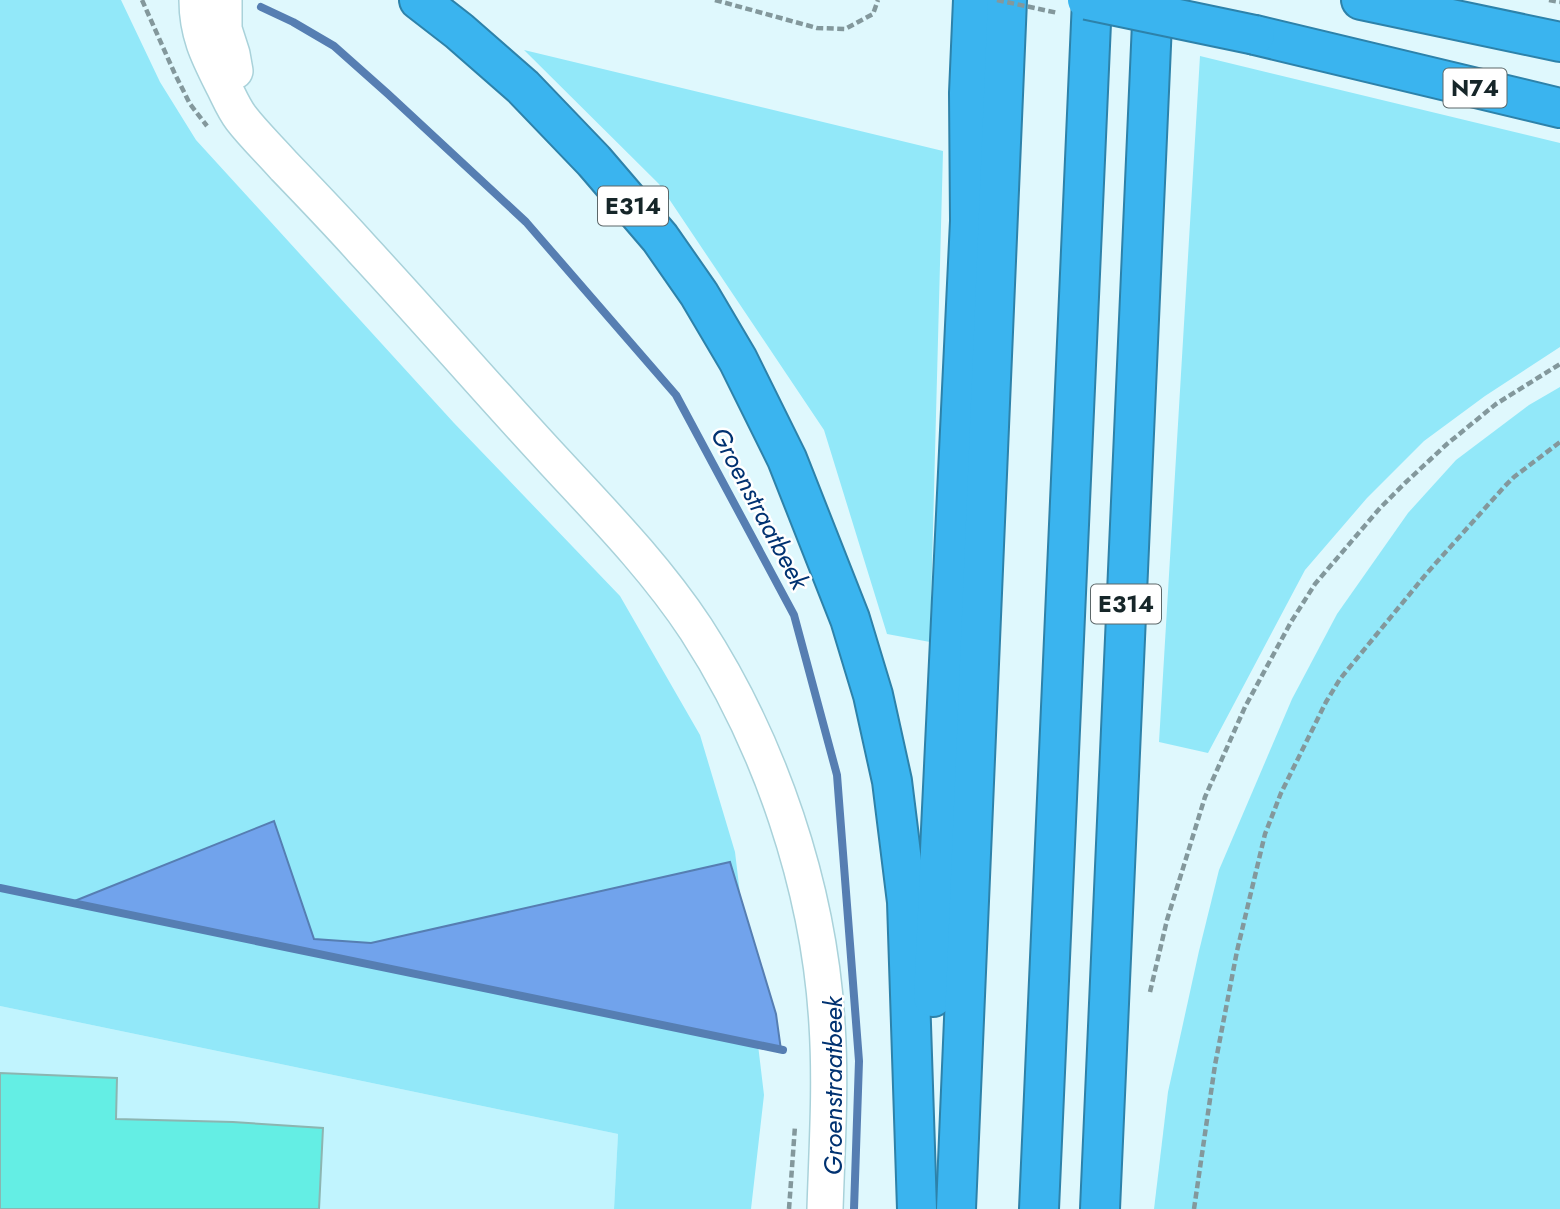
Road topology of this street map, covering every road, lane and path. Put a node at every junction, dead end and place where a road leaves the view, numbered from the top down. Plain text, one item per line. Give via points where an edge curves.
1 (142, 0) edge
2 (197, 0) edge
3 (224, 0) edge
4 (419, 0) edge
5 (716, 0) edge
6 (878, 0) edge
7 (973, 0) edge
8 (1007, 0) edge
9 (1089, 0) edge
10 (1153, 0) edge
11 (1361, 0) edge
12 (1549, 0) edge
13 (1560, 2) edge
14 (1560, 43) edge
15 (1560, 108) edge
16 (223, 122) junction
17 (1560, 364) edge
18 (1560, 442) edge
19 (1150, 992) dead end
20 (795, 1116) dead end
21 (789, 1209) edge
22 (825, 1209) edge
23 (917, 1209) edge
24 (922, 1209) edge
25 (956, 1209) edge
26 (1039, 1209) edge
27 (1100, 1209) edge
28 (1194, 1209) edge

1 - 16 path via 190,104
2 - 16 street via 198,24
3 - 16 street via 224,29 237,82
4 - 23 highway, E314 via 523,87 660,238 738,360 787,459 850,619 892,781 906,902
5 - 6 path via 817,28 845,29 873,14
7 - 24 highway via 970,221
8 - 25 highway
9 - 15 highway, N74, bridge
9 - 26 highway, E314
10 - 27 highway, E314
11 - 14 highway, N74
12 - 13 path
16 - 22 street via 364,251 630,543 695,628 739,706 781,804 815,930 828,1036
17 - 19 path via 1496,404 1447,444 1380,508 1315,584 1245,707 1205,797
18 - 28 path via 1504,487 1340,679 1281,793 1265,834 1233,970
20 - 21 path

